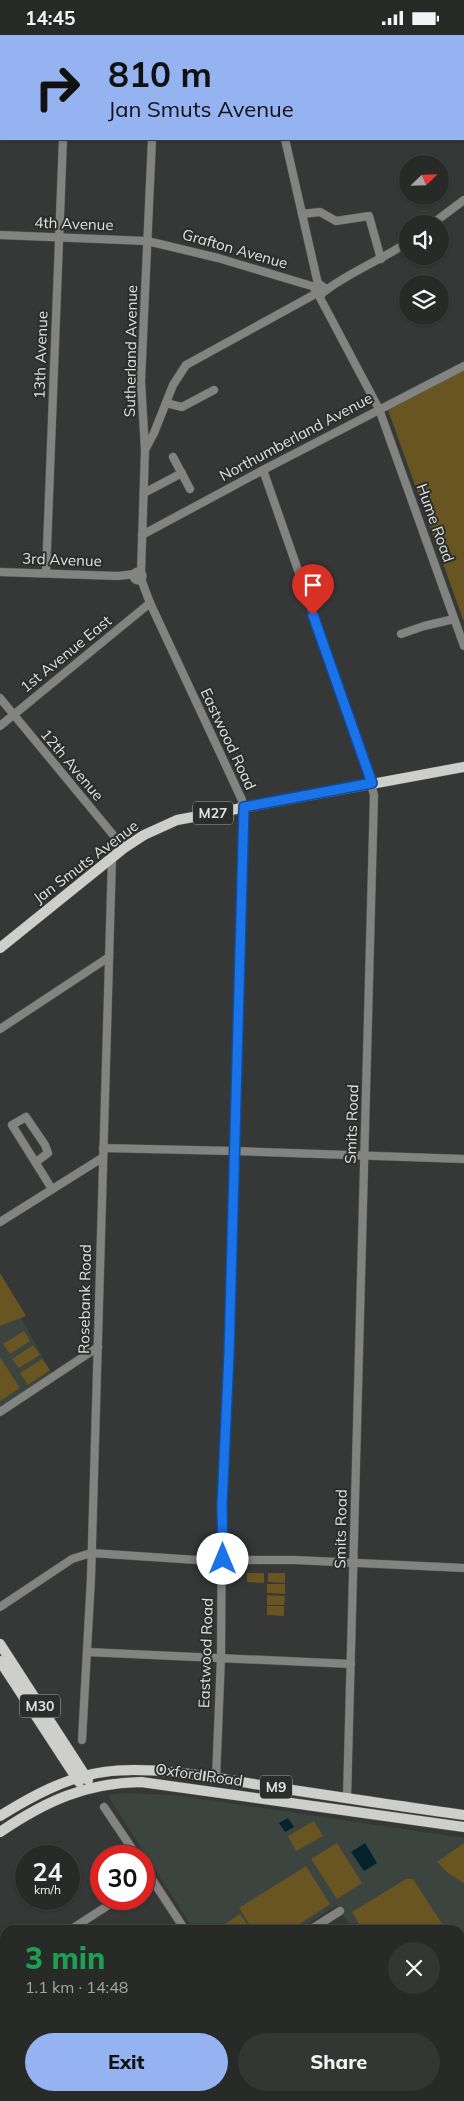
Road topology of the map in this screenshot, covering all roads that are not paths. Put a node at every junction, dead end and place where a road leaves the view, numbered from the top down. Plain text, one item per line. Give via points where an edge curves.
1 (63, 140) edge
2 (152, 140) edge
3 (285, 140) edge
4 (464, 201) edge
5 (302, 214) junction
6 (445, 215) edge
7 (0, 235) edge
8 (59, 238) junction
9 (147, 241) junction
10 (399, 248) edge
11 (381, 259) junction
12 (320, 289) junction
13 (464, 367) edge
14 (214, 390) dead end
15 (166, 403) junction
16 (379, 409) junction
17 (145, 450) junction
18 (173, 457) dead end
19 (263, 470) junction
20 (182, 473) junction
21 (190, 489) dead end
22 (144, 493) junction
23 (142, 535) junction
24 (0, 572) edge
25 (46, 573) junction
26 (137, 576) junction
27 (150, 603) junction
28 (454, 619) junction
29 (401, 635) dead end
30 (464, 646) edge
31 (0, 698) edge
32 (14, 715) junction
33 (0, 726) edge
34 (464, 767) edge
35 (372, 783) junction
36 (244, 807) junction
37 (124, 848) junction
38 (112, 858) junction
39 (0, 948) edge
40 (109, 957) junction
41 (0, 1029) edge
42 (103, 1149) junction
43 (234, 1151) junction
44 (365, 1155) junction
45 (102, 1158) junction
46 (464, 1159) edge
47 (36, 1162) junction
48 (52, 1189) junction
49 (0, 1222) edge
50 (98, 1347) junction
51 (0, 1413) edge
52 (91, 1553) junction
53 (223, 1559) junction
54 (354, 1563) junction
55 (464, 1568) edge
56 (0, 1607) edge
57 (0, 1644) edge
58 (87, 1652) junction
59 (221, 1657) junction
60 (0, 1661) edge
61 (351, 1664) junction
62 (82, 1740) dead end
63 (82, 1777) junction
64 (216, 1778) junction
65 (86, 1789) junction
66 (214, 1792) junction
67 (347, 1798) junction
68 (104, 1807) dead end
69 (345, 1811) junction
70 (464, 1815) edge
71 (0, 1816) edge
72 (464, 1827) edge
73 (1, 1830) edge
74 (130, 1845) edge
75 (155, 1890) edge
76 (101, 1910) edge
77 (340, 1911) dead end
78 (78, 1925) edge
79 (181, 1925) edge
80 (318, 1925) edge

1 - 8 street, 13th Avenue
2 - 9 street, Sutherland Avenue
3 - 5 street
4 - 6 street
5 - 11 street via 320,212 339,222 369,216
5 - 12 street
7 - 8 street, 4th Avenue
8 - 9 street, 4th Avenue
8 - 25 street, 13th Avenue
9 - 12 street, Grafton Avenue via 218,258
9 - 17 street, Sutherland Avenue via 141,381
10 - 11 street
11 - 12 street
12 - 15 street via 190,361 182,369
12 - 16 street, Hume Road via 326,307
13 - 16 street, Northumberland Avenue
14 - 15 street via 182,407
15 - 17 street
16 - 19 street, Northumberland Avenue
16 - 28 street, Hume Road
17 - 22 street, Sutherland Avenue
18 - 20 street
19 - 23 street, Northumberland Avenue
19 - 35 street, Smits Road
20 - 21 street
20 - 22 street
22 - 23 street, Sutherland Avenue
23 - 26 street, Sutherland Avenue
24 - 25 street, 3rd Avenue
25 - 26 street, 3rd Avenue
26 - 27 street, Eastwood Road
27 - 32 street, 1st Avenue East
27 - 36 street, Eastwood Road
28 - 29 street
28 - 30 street, Hume Road
31 - 32 street, 12th Avenue
32 - 33 street, 1st Avenue East
32 - 37 street, 12th Avenue
34 - 35 main road, Jan Smuts Avenue / M27
35 - 36 main road, Jan Smuts Avenue / M27
35 - 44 street, Smits Road
36 - 37 main road, Jan Smuts Avenue / M27 via 177,821 144,835
36 - 43 street, Eastwood Road
37 - 38 main road, Jan Smuts Avenue / M27
38 - 39 main road, Jan Smuts Avenue / M27
38 - 40 street, Rosebank Road
40 - 41 street
40 - 42 street, Rosebank Road
42 - 43 street
42 - 45 street, Rosebank Road
43 - 44 street
43 - 53 street, Eastwood Road
44 - 46 street
44 - 54 street, Smits Road
45 - 48 street
45 - 50 street, Rosebank Road
47 - 47 street via 48,1153 23,1117 12,1125
47 - 48 street
48 - 49 street
50 - 51 street
50 - 52 street, Rosebank Road
52 - 53 street
52 - 56 street via 72,1559
52 - 58 street, Rosebank Road
53 - 54 street
53 - 59 street, Eastwood Road
54 - 55 street
54 - 61 street, Smits Road
57 - 63 main road, M30
58 - 59 street
58 - 62 street, Rosebank Road
59 - 61 street
59 - 64 street, Eastwood Road
60 - 63 main road, M30
61 - 67 street, Smits Road
63 - 64 main road, Oxford Road / M9 via 104,1772 146,1771
63 - 65 main road, M30
63 - 71 main road, Oxford Road / M9 via 31,1798
64 - 66 main road
64 - 67 main road, Oxford Road / M9
65 - 66 main road, Oxford Road / M9 via 141,1782
65 - 73 main road, Oxford Road / M9 via 45,1804
66 - 69 main road, Oxford Road / M9
67 - 69 main road
67 - 70 main road, Oxford Road / M9
68 - 74 street
69 - 72 main road, Oxford Road / M9
75 - 79 street
76 - 78 street
77 - 80 street

